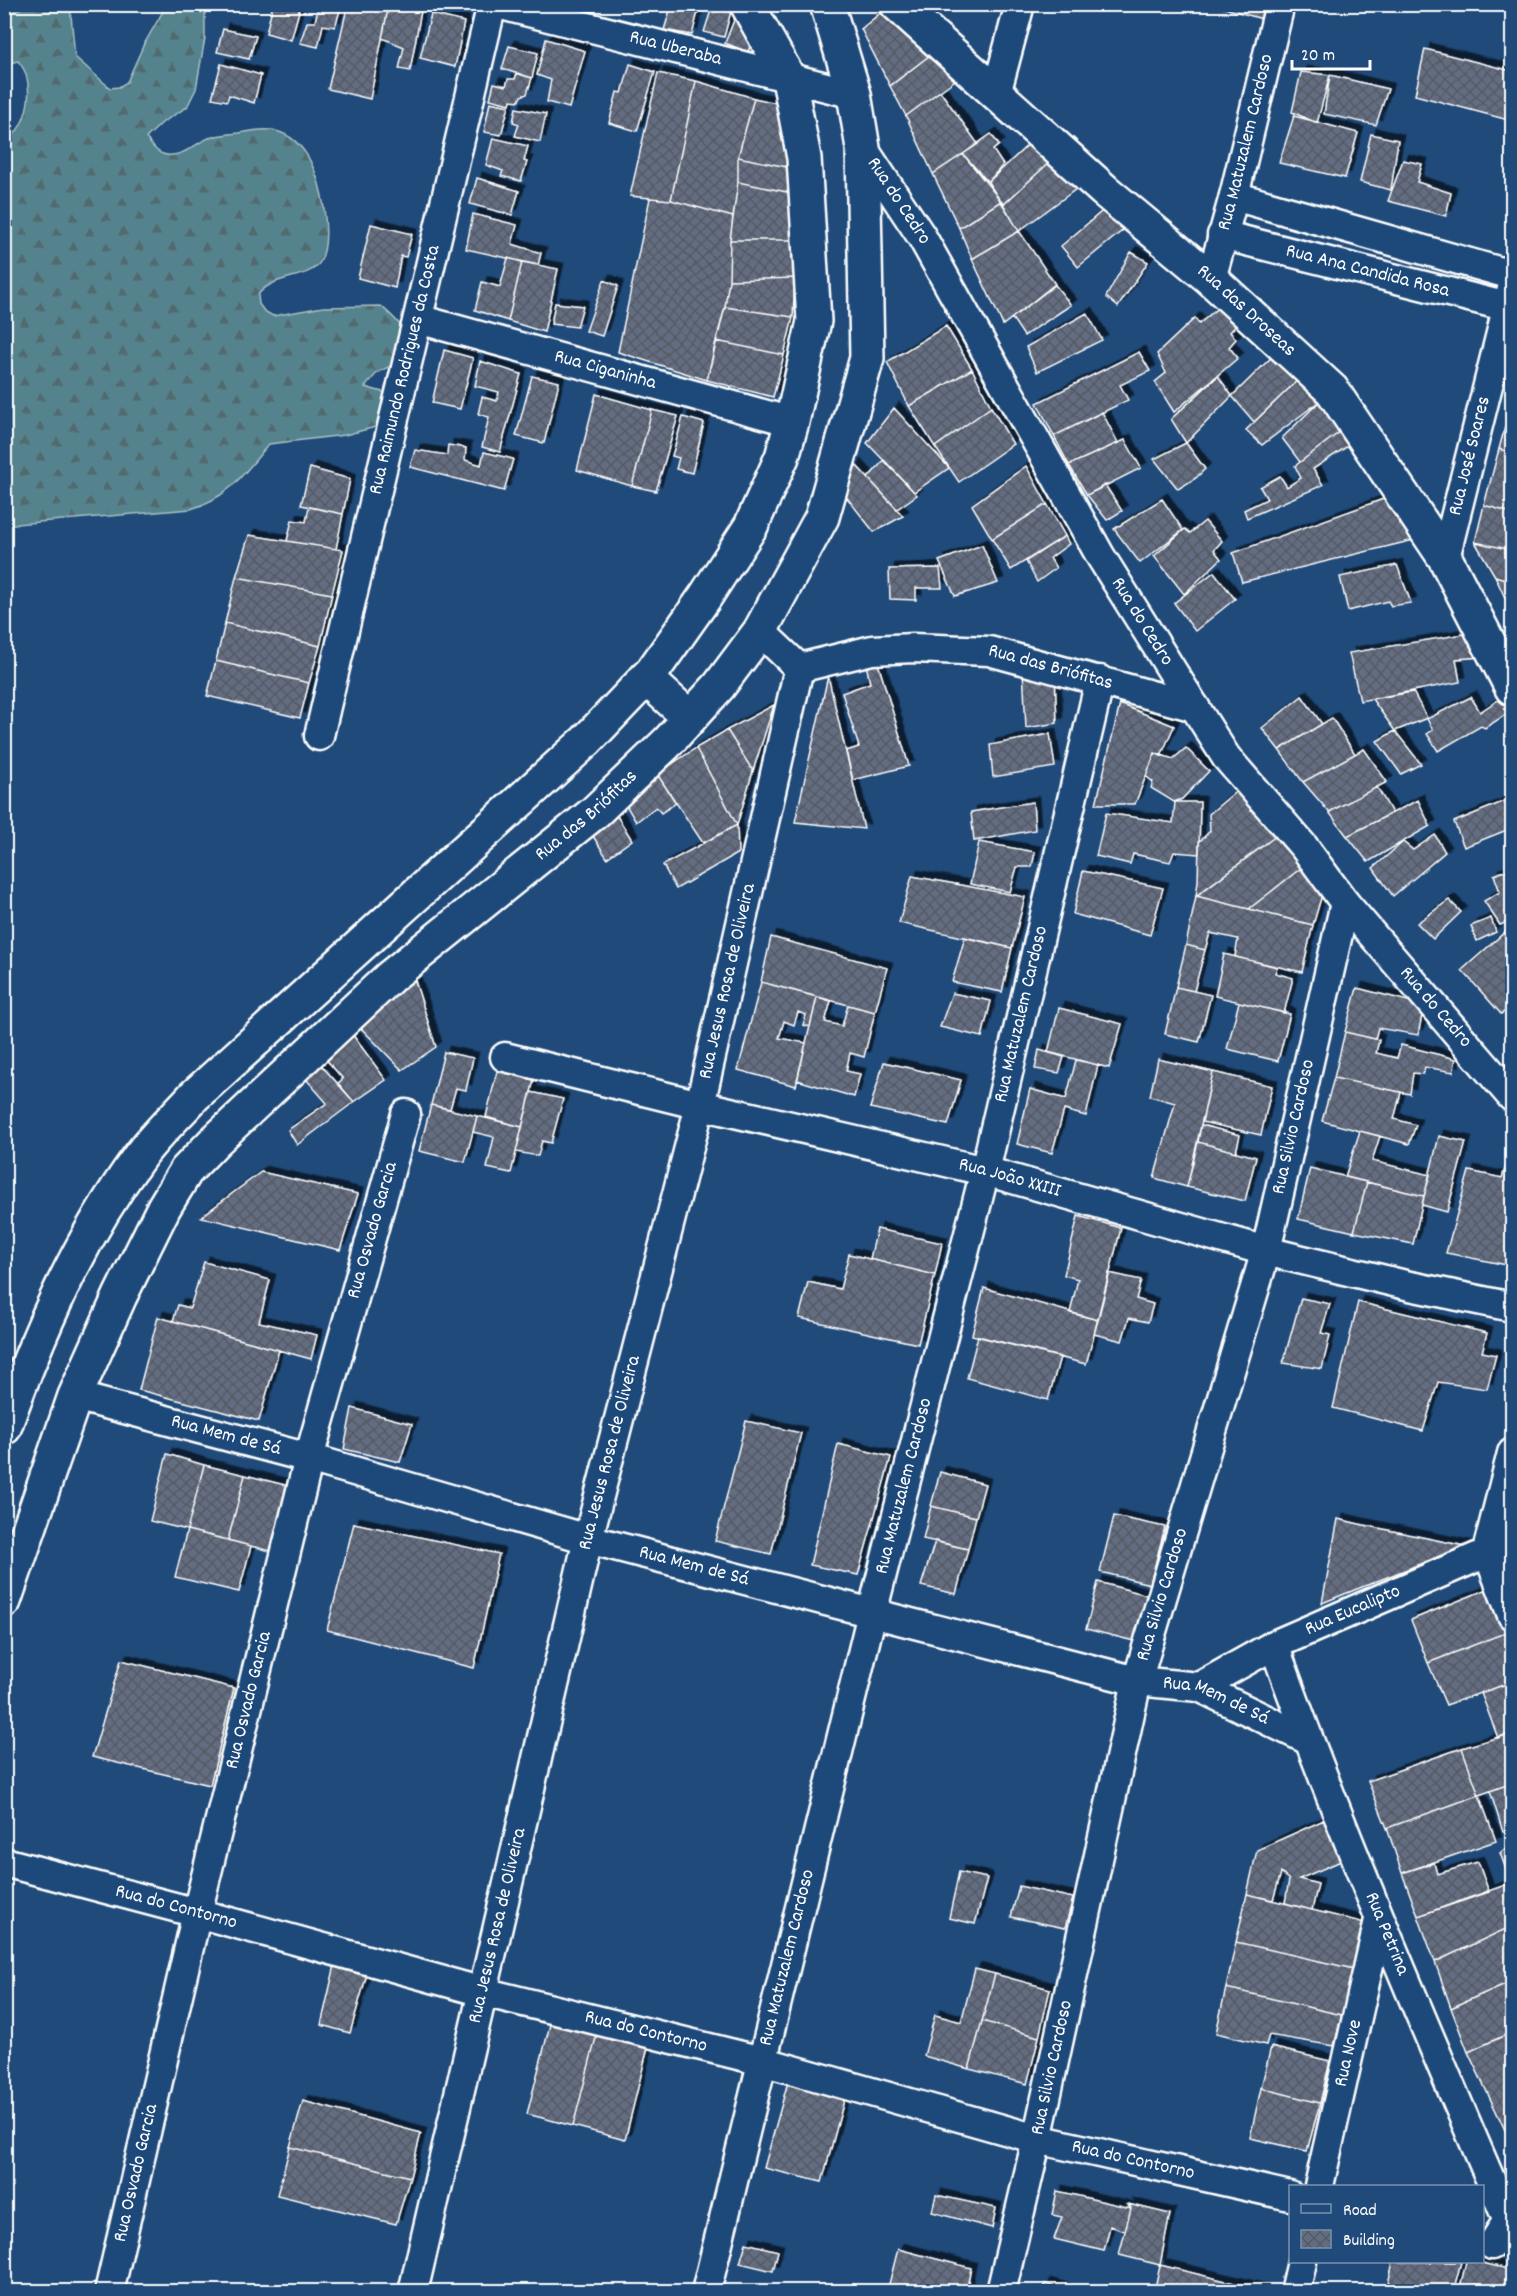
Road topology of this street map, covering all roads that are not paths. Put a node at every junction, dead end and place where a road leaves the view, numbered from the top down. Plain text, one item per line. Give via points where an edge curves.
1 (492, 4) edge
2 (497, 4) edge
3 (747, 4) edge
4 (827, 4) edge
5 (897, 4) edge
6 (1020, 4) edge
7 (1280, 4) edge
8 (789, 79) junction
9 (854, 94) junction
10 (996, 94) junction
11 (863, 148) junction
12 (1233, 196) junction
13 (1222, 236) junction
14 (1512, 275) edge
15 (1211, 279) junction
16 (1511, 300) edge
17 (418, 320) junction
18 (792, 422) junction
19 (1445, 558) junction
20 (760, 631) junction
21 (799, 668) junction
22 (646, 678) junction
23 (1100, 680) junction
24 (1512, 688) edge
25 (1195, 707) junction
26 (690, 718) junction
27 (319, 736) dead end
28 (1345, 903) junction
29 (505, 1057) dead end
30 (1512, 1097) edge
31 (700, 1105) junction
32 (406, 1114) dead end
33 (985, 1171) junction
34 (1266, 1251) junction
35 (1512, 1307) edge
36 (75, 1396) junction
37 (4, 1428) edge
38 (1512, 1454) edge
39 (309, 1458) junction
40 (588, 1539) junction
41 (1500, 1546) edge
42 (4, 1600) edge
43 (872, 1613) junction
44 (1512, 1615) edge
45 (1274, 1645) junction
46 (1137, 1681) junction
47 (1199, 1687) junction
48 (1308, 1740) junction
49 (4, 1862) edge
50 (197, 1913) junction
51 (1379, 1920) junction
52 (483, 1992) junction
53 (762, 2061) junction
54 (1037, 2139) junction
55 (1319, 2185) edge
56 (1289, 2196) edge
57 (1510, 2218) edge
58 (1496, 2246) edge
59 (1302, 2263) edge
60 (109, 2292) edge
61 (413, 2292) edge
62 (705, 2292) edge
63 (1001, 2292) edge
64 (1295, 2292) edge

1 - 17 street, Rua Raimundo Rodrigues da Costa
2 - 8 street, Rua Uberaba
3 - 8 street
4 - 9 street, Rua do Cedro
5 - 10 street, Rua das Droseas
6 - 10 street
7 - 12 street, Rua Matuzalem Cardoso
8 - 9 street, Rua Uberaba
8 - 18 street via 804,158 814,321
9 - 11 street, Rua do Cedro
10 - 15 street, Rua das Droseas
11 - 20 street, Rua das Briófitas via 867,357 822,516
11 - 25 street, Rua do Cedro via 922,237 1101,557
12 - 13 street, Rua Matuzalem Cardoso
12 - 14 street, Rua Ana Candida Rosa
13 - 15 street, Rua Matuzalem Cardoso
13 - 16 street, Rua Ana Candida Rosa
15 - 19 street, Rua das Droseas via 1332,390
16 - 19 street, Rua José Soares
17 - 18 street, Rua Ciganinha
17 - 27 street, Rua Raimundo Rodrigues da Costa
18 - 22 street via 782,457 751,526
19 - 24 street, Rua das Droseas
20 - 21 street
20 - 26 street, Rua das Briófitas
21 - 23 street, Rua das Briófitas via 872,650 954,648 988,651
21 - 31 street, Rua Jesus Rosa de Oliveira
22 - 26 street
22 - 37 street via 586,741 194,1096 140,1155 77,1254
23 - 25 street, Rua das Briófitas
23 - 33 street, Rua Matuzalem Cardoso
25 - 28 street, Rua do Cedro via 1226,757 1304,847
26 - 36 street, Rua das Briófitas via 595,812 390,977 186,1171 124,1286
28 - 30 street, Rua do Cedro
28 - 34 street, Rua Silvio Cardoso
29 - 31 street, Rua João XXIII
31 - 33 street, Rua João XXIII
31 - 40 street, Rua Jesus Rosa de Oliveira
32 - 39 street, Rua Osvado Garcia
33 - 34 street, Rua João XXIII
33 - 43 street, Rua Matuzalem Cardoso
34 - 35 street, Rua João XXIII
34 - 46 street, Rua Silvio Cardoso
36 - 39 street, Rua Mem de Sá
36 - 42 street, Rua das Briófitas
38 - 41 street
39 - 40 street, Rua Mem de Sá
39 - 50 street, Rua Osvado Garcia
40 - 43 street, Rua Mem de Sá
40 - 52 street, Rua Jesus Rosa de Oliveira
41 - 44 street
41 - 45 street, Rua Eucalipto
43 - 46 street, Rua Mem de Sá
43 - 53 street, Rua Matuzalem Cardoso
45 - 47 street, Rua Eucalipto
45 - 48 street, Rua Petrina
46 - 47 street, Rua Mem de Sá
46 - 54 street, Rua Silvio Cardoso
47 - 48 street, Rua Mem de Sá
48 - 51 street, Rua Petrina
49 - 50 street, Rua do Contorno
50 - 52 street, Rua do Contorno
50 - 60 street, Rua Osvado Garcia
51 - 55 street, Rua Nove
51 - 57 street, Rua Petrina
52 - 53 street, Rua do Contorno
52 - 61 street, Rua Jesus Rosa de Oliveira
53 - 54 street, Rua do Contorno
53 - 62 street, Rua Matuzalem Cardoso
54 - 56 street, Rua do Contorno
54 - 63 street, Rua Silvio Cardoso
57 - 58 street
59 - 64 street

